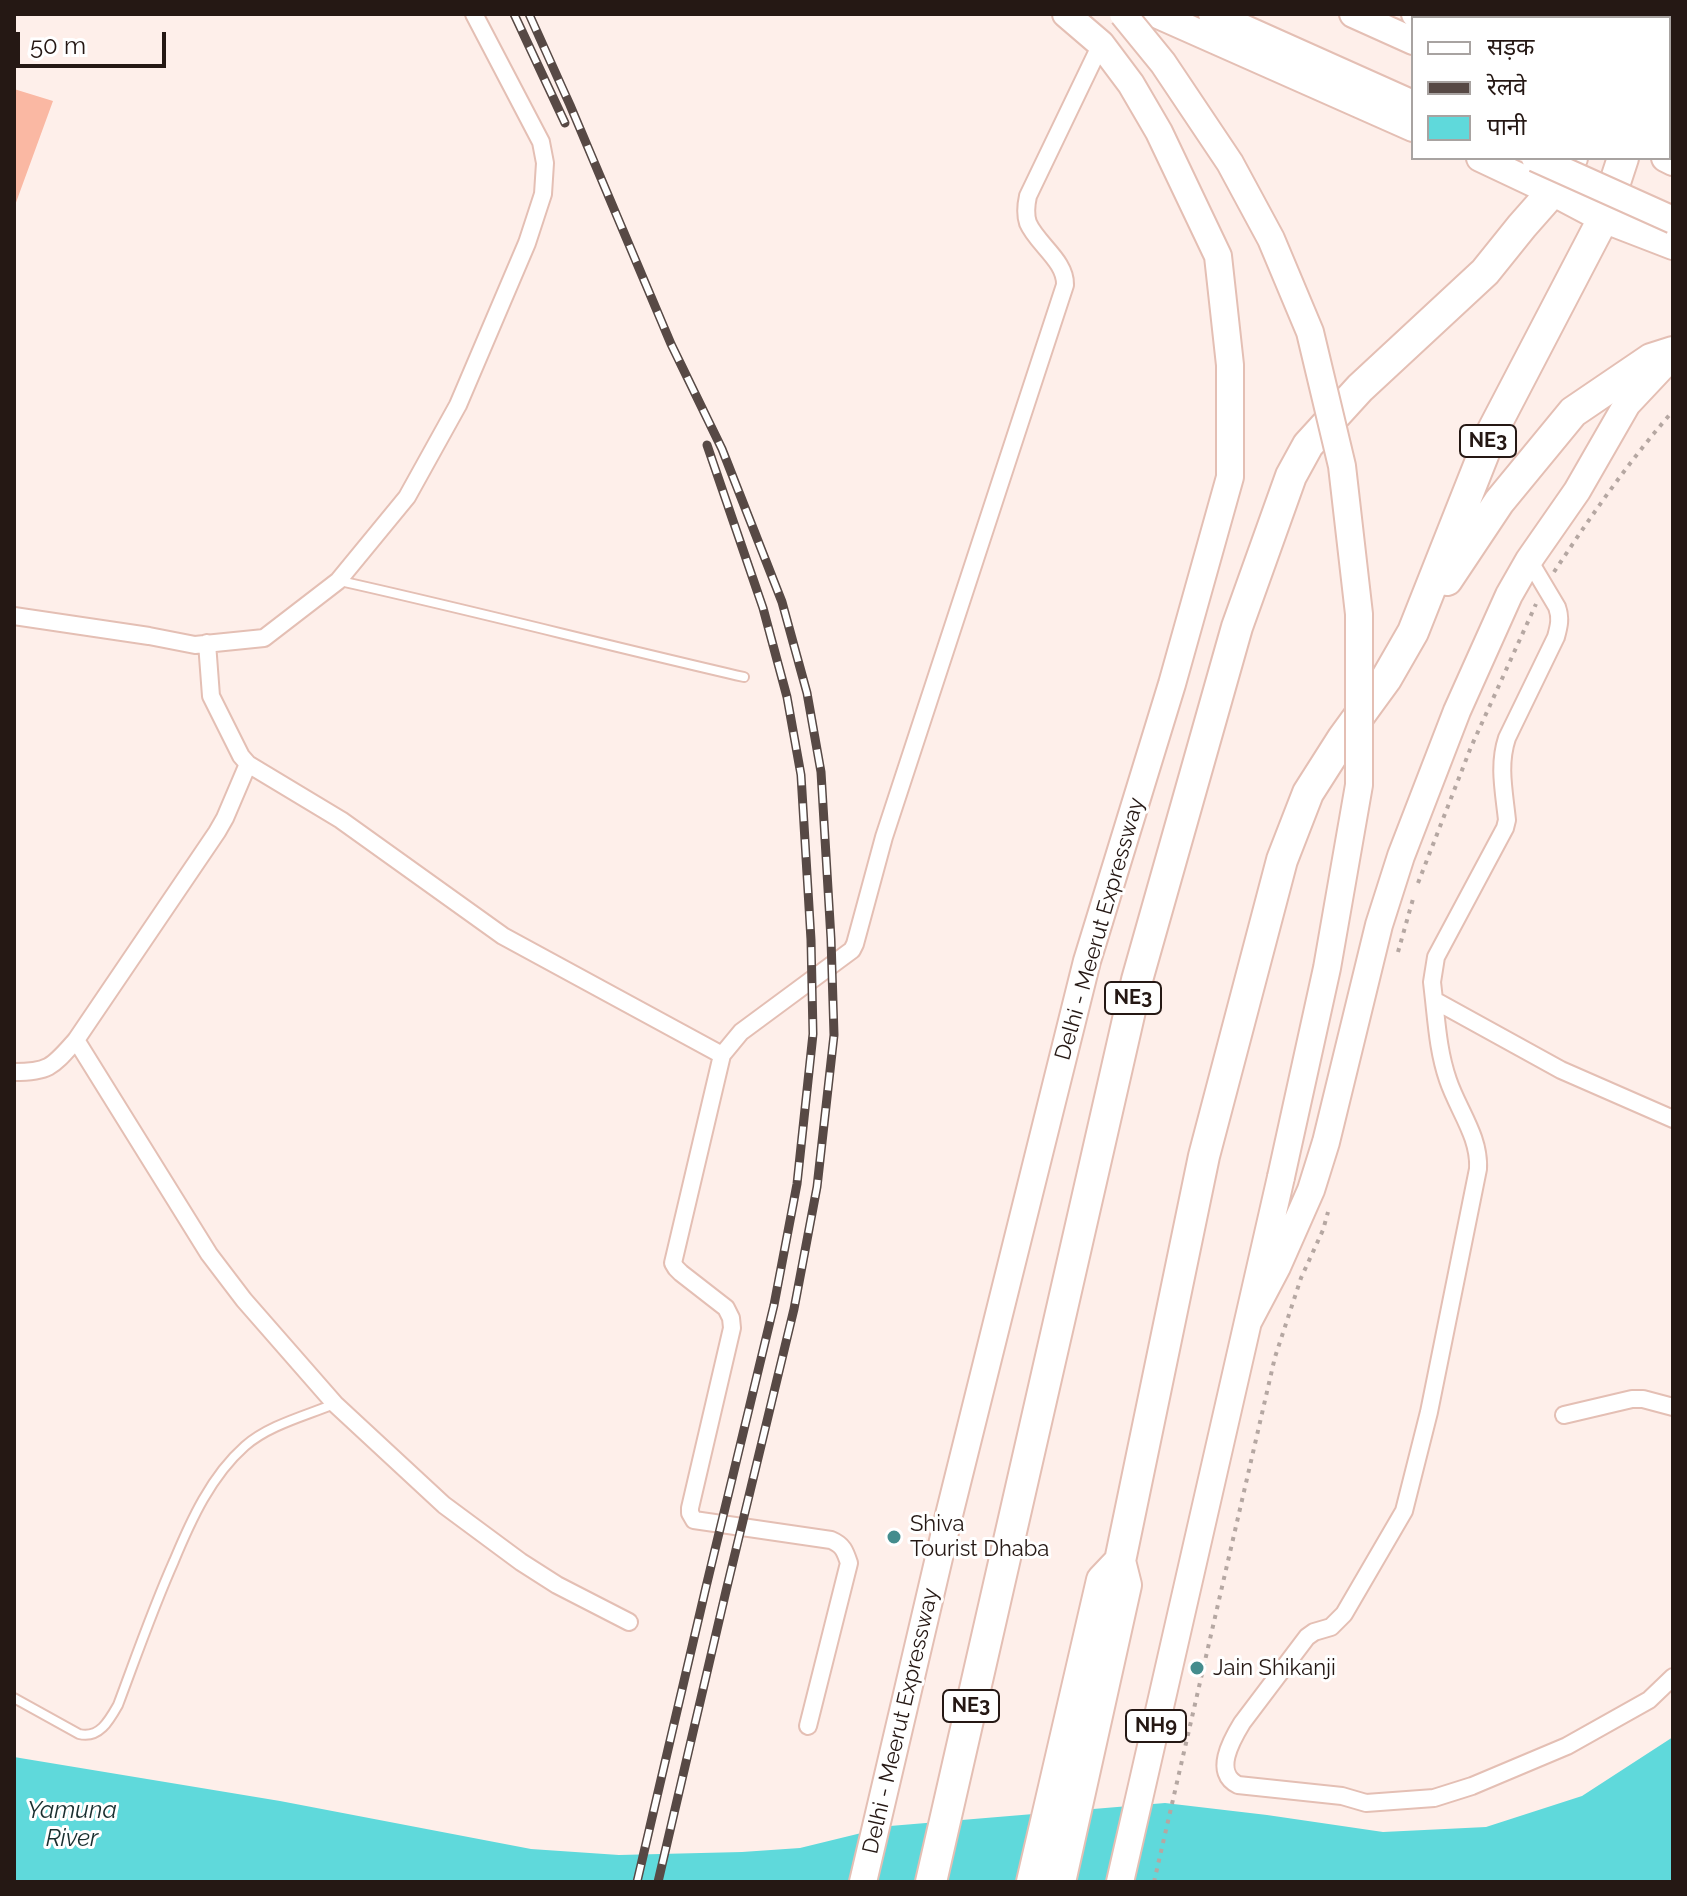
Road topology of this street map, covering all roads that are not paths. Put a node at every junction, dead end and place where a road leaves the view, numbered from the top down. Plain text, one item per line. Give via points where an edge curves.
1 (474, 14) edge
2 (1066, 14) edge
3 (1123, 14) edge
4 (1156, 14) edge
5 (1212, 14) edge
6 (1353, 14) edge
7 (1411, 40) edge
8 (1101, 44) junction
9 (1411, 103) edge
10 (1411, 127) edge
11 (1484, 160) edge
12 (1539, 160) edge
13 (1571, 160) edge
14 (1622, 160) edge
15 (1552, 192) junction
16 (1603, 219) junction
17 (1673, 220) edge
18 (1673, 246) edge
19 (1673, 353) edge
20 (1529, 560) junction
21 (338, 581) junction
22 (14, 616) edge
23 (1413, 632) junction
24 (207, 643) junction
25 (744, 677) dead end
26 (248, 764) junction
27 (1434, 1000) junction
28 (76, 1040) junction
29 (722, 1055) junction
30 (14, 1072) edge
31 (1673, 1119) edge
32 (1248, 1322) junction
33 (335, 1404) junction
34 (1673, 1407) edge
35 (1564, 1415) dead end
36 (1116, 1575) junction
37 (629, 1622) dead end
38 (1673, 1677) edge
39 (14, 1698) edge
40 (808, 1726) dead end
41 (863, 1882) edge
42 (931, 1882) edge
43 (1032, 1882) edge
44 (1060, 1882) edge
45 (1120, 1882) edge

1 - 21 street via 541,142 543,194 458,405 407,497
2 - 8 highway, Delhi - Meerut Expressway
3 - 32 highway, bridge via 1230,163 1271,239 1310,332 1342,466 1359,614 1359,785 1327,968
4 - 10 highway
5 - 9 highway
6 - 7 highway
8 - 29 street via 1028,196 1028,224 1064,274 1065,285 884,837 855,944 741,1032
8 - 41 highway, Delhi - Meerut Expressway via 1159,132 1218,256 1230,365 1230,477 1087,961
11 - 15 highway
12 - 17 highway, bridge
13 - 15 highway
14 - 16 highway
15 - 16 highway
15 - 42 highway, NE3 via 1485,272 1350,399 1308,445 1291,476 1237,627 1141,965
16 - 18 highway
16 - 23 highway, NE3 via 1493,430
19 - 20 highway via 1627,404
19 - 23 highway via 1651,359 1573,412 1499,502
20 - 27 street via 1560,614 1560,626 1507,738 1501,766 1505,828 1436,957
20 - 32 highway via 1457,711 1401,856 1311,1190
21 - 24 street via 264,638
21 - 25 lane
22 - 24 street
23 - 36 highway, NE3 via 1308,793 1282,860 1204,1156
24 - 26 street via 211,696
26 - 28 street via 217,832
26 - 29 street via 341,820 514,943
27 - 31 street via 1561,1070
27 - 38 street via 1440,1054 1479,1157 1404,1511 1344,1614 1334,1626 1307,1637 1242,1723 1224,1766 1226,1774 1238,1785 1366,1803 1434,1798 1567,1746 1649,1700
28 - 30 street via 45,1070
28 - 33 street via 209,1254
29 - 40 street via 673,1263 726,1308 732,1328 690,1513 694,1520 831,1540 845,1550 849,1563
32 - 45 highway, NH9
33 - 37 street via 444,1505 557,1585
33 - 39 lane via 264,1433 215,1479 157,1599 118,1705 98,1732 79,1734
34 - 35 street via 1632,1399
36 - 43 highway, NE3
36 - 44 highway, NE3

